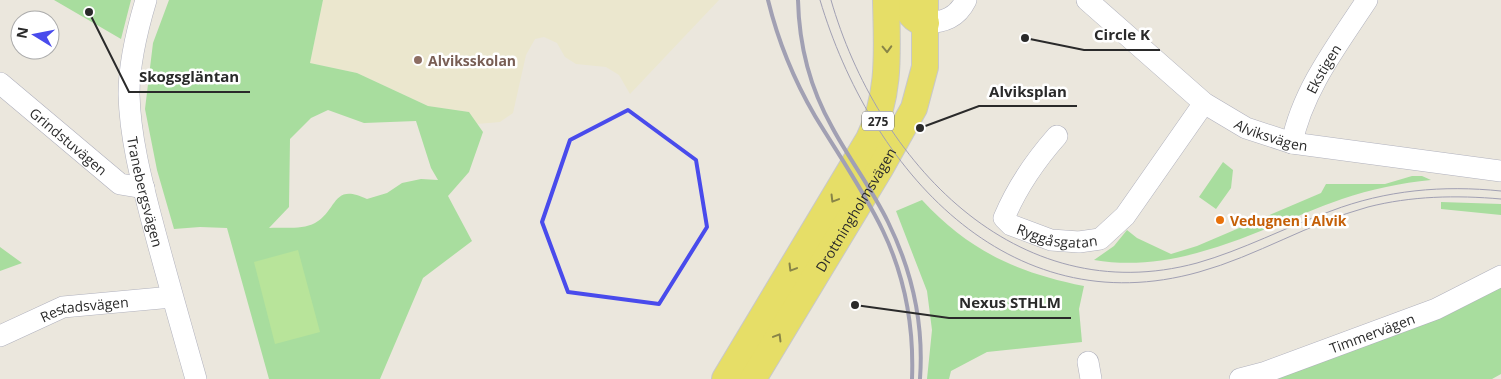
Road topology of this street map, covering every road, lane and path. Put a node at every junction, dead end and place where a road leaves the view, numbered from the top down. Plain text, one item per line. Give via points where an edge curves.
1 (146, 0) edge
2 (886, 0) edge
3 (904, 0) edge
4 (1086, 0) edge
5 (1367, 0) edge
6 (966, 2) edge
7 (926, 11) edge
8 (0, 83) edge
9 (1204, 103) junction
10 (1057, 136) dead end
11 (1292, 144) junction
12 (1501, 170) edge
13 (144, 188) junction
14 (1501, 276) edge
15 (172, 297) junction
16 (0, 336) edge
17 (196, 379) edge
18 (725, 379) edge
19 (753, 379) edge
20 (1240, 379) edge

1 - 13 street, Tranebergsvägen via 137,29 129,93 132,133
2 -> 18 main road, Drottningholmsvägen / 275 via 887,70 879,118
3 - 7 main road via 914,18
4 - 9 street, Alviksvägen
5 - 11 street, Ekstigen via 1336,46 1306,102
6 - 7 street via 949,19
19 -> 7 main road, Drottningholmsvägen / 275 via 914,108 926,68
8 - 13 street, Grindstuvägen via 120,184
9 - 10 street, Ryggåsgatan via 1125,216 1100,238 1079,242 1051,240 1011,225 1004,218 1016,190
9 - 11 street, Alviksvägen via 1246,128
11 - 12 street, Alviksvägen
13 - 15 street, Tranebergsvägen
14 - 20 street, Timmervägen via 1436,309
15 - 16 street, Restadsvägen via 63,307
15 - 17 street, Tranebergsvägen

